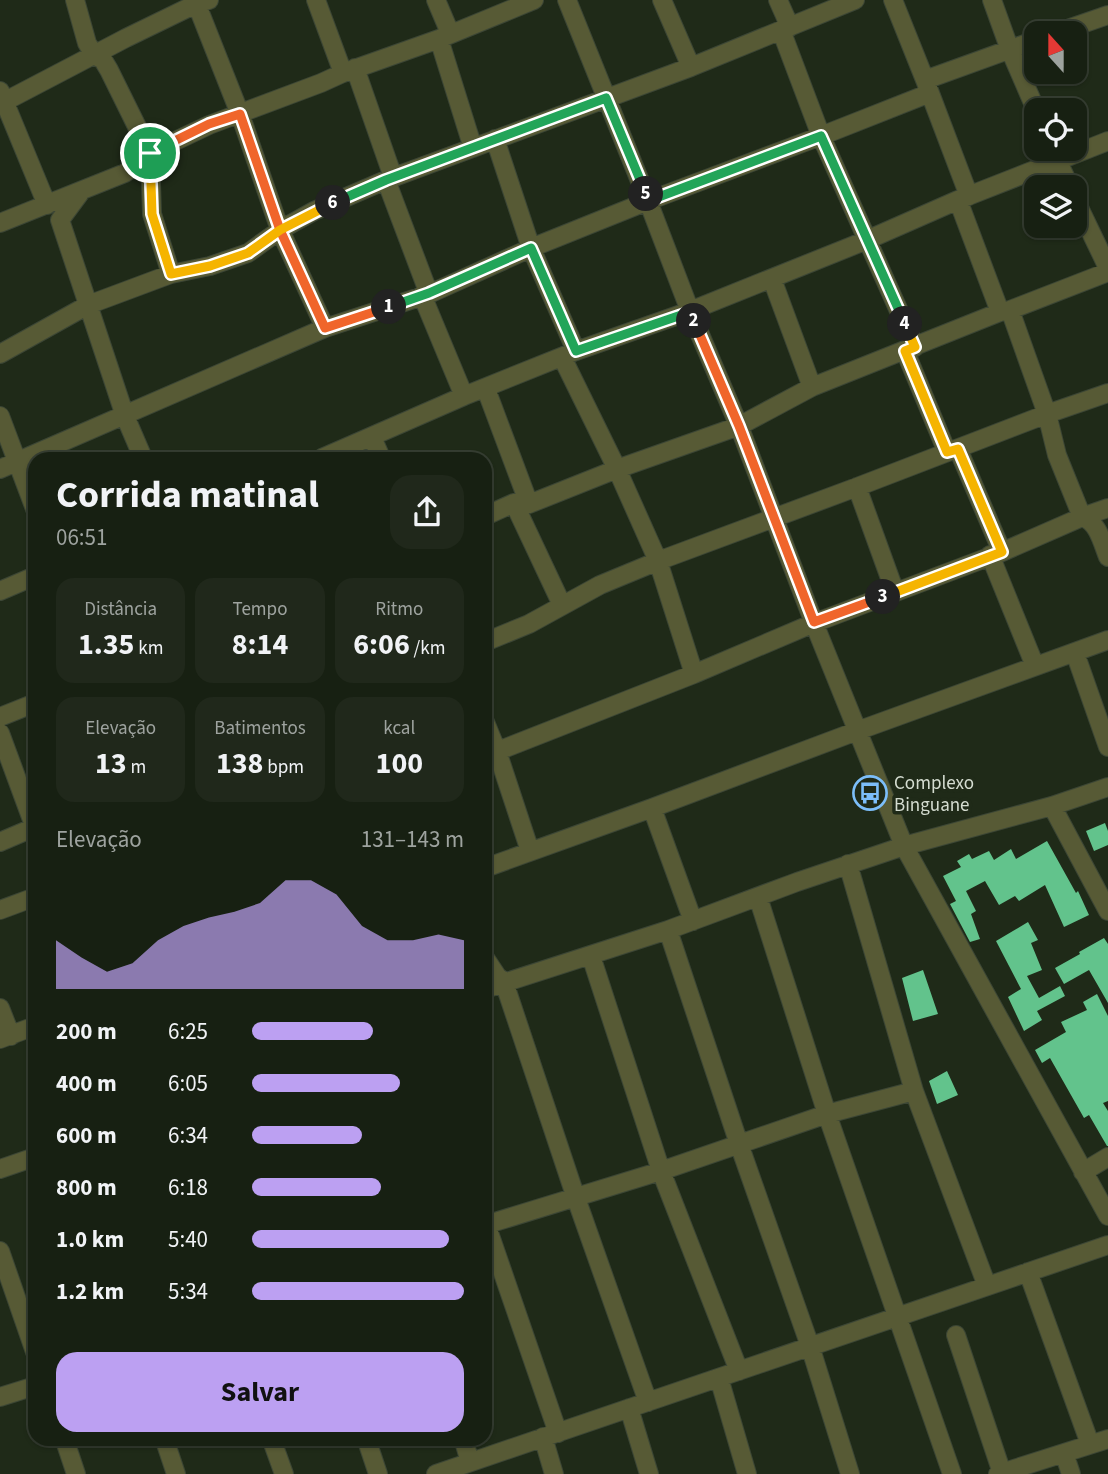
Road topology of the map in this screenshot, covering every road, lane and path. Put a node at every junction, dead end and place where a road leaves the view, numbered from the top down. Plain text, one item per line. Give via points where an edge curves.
1 (75, 0) edge
2 (316, 0) edge
3 (436, 0) edge
4 (534, 0) edge
5 (567, 0) edge
6 (662, 0) edge
7 (778, 0) edge
8 (855, 0) edge
9 (893, 0) edge
10 (992, 0) edge
11 (200, 1) edge
12 (1108, 15) edge
13 (1087, 22) edge
14 (786, 29) junction
15 (444, 36) junction
16 (1024, 45) edge
17 (1010, 50) junction
18 (94, 55) junction
19 (691, 67) junction
20 (349, 70) junction
21 (928, 87) junction
22 (606, 98) junction
23 (1031, 98) edge
24 (2, 99) edge
25 (240, 114) junction
26 (821, 136) junction
27 (495, 139) junction
28 (1108, 141) edge
29 (1087, 147) edge
30 (473, 148) junction
31 (150, 153) junction
32 (1042, 161) edge
33 (390, 178) junction
34 (82, 191) junction
35 (964, 198) junction
36 (648, 201) junction
37 (47, 205) junction
38 (0, 223) edge
39 (1087, 225) edge
40 (280, 230) junction
41 (867, 240) junction
42 (531, 248) junction
43 (1108, 270) edge
44 (171, 274) junction
45 (772, 278) junction
46 (426, 294) junction
47 (88, 305) junction
48 (1005, 311) junction
49 (690, 312) junction
50 (325, 328) junction
51 (910, 349) junction
52 (0, 354) edge
53 (569, 354) junction
54 (812, 387) junction
55 (486, 388) junction
56 (1108, 393) edge
57 (464, 396) junction
58 (1047, 414) junction
59 (0, 416) edge
60 (125, 416) junction
61 (739, 426) junction
62 (372, 437) junction
63 (953, 450) junction
64 (41, 452) edge
65 (140, 452) edge
66 (336, 452) edge
67 (378, 452) edge
68 (28, 457) edge
69 (8, 466) edge
70 (617, 469) junction
71 (857, 487) junction
72 (28, 498) edge
73 (522, 504) junction
74 (1108, 508) edge
75 (492, 514) edge
76 (1082, 517) junction
77 (773, 518) junction
78 (996, 553) junction
79 (1108, 556) edge
80 (657, 561) junction
81 (28, 579) edge
82 (0, 591) edge
83 (895, 592) junction
84 (562, 605) junction
85 (814, 622) junction
86 (492, 639) edge
87 (1108, 640) edge
88 (1075, 653) junction
89 (1035, 666) junction
90 (694, 674) junction
91 (28, 705) edge
92 (0, 717) edge
93 (857, 731) junction
94 (0, 733) edge
95 (1108, 747) edge
96 (492, 754) edge
97 (492, 756) edge
98 (1108, 787) edge
99 (1052, 806) junction
100 (28, 808) edge
101 (652, 808) junction
102 (28, 830) edge
103 (0, 842) edge
104 (904, 846) junction
105 (530, 850) junction
106 (848, 864) junction
107 (492, 865) edge
108 (758, 897) junction
109 (28, 900) edge
110 (0, 910) edge
111 (1108, 912) edge
112 (693, 921) junction
113 (668, 930) junction
114 (591, 956) junction
115 (492, 968) edge
116 (504, 982) junction
117 (492, 986) edge
118 (0, 1008) edge
119 (28, 1029) edge
120 (5, 1038) edge
121 (914, 1091) junction
122 (827, 1114) junction
123 (739, 1144) junction
124 (1108, 1157) edge
125 (28, 1159) edge
126 (0, 1169) edge
127 (661, 1171) junction
128 (1083, 1172) junction
129 (576, 1198) junction
130 (1108, 1216) edge
131 (492, 1222) edge
132 (1108, 1245) edge
133 (492, 1246) edge
134 (0, 1251) edge
135 (1028, 1272) junction
136 (987, 1286) junction
137 (897, 1317) junction
138 (28, 1332) edge
139 (956, 1335) dead end
140 (810, 1346) junction
141 (739, 1371) junction
142 (719, 1378) junction
143 (28, 1388) edge
144 (0, 1397) edge
145 (648, 1402) junction
146 (629, 1408) junction
147 (551, 1435) junction
148 (1108, 1438) edge
149 (1090, 1444) junction
150 (67, 1446) edge
151 (167, 1446) edge
152 (274, 1446) edge
153 (369, 1446) edge
154 (465, 1446) edge
155 (1064, 1453) junction
156 (470, 1462) junction
157 (446, 1473) edge
158 (1000, 1473) edge
159 (76, 1474) edge
160 (176, 1474) edge
161 (284, 1474) edge
162 (378, 1474) edge
163 (554, 1474) edge
164 (649, 1474) edge
165 (747, 1474) edge
166 (850, 1474) edge
167 (952, 1474) edge
168 (1071, 1474) edge

1 - 18 street
2 - 20 street
3 - 15 street
4 - 15 street
5 - 22 street
6 - 19 street
7 - 14 street
8 - 14 street
9 - 21 street
10 - 17 street
11 - 18 street
11 - 25 street
12 - 13 street
14 - 19 street
14 - 26 street
15 - 20 street
15 - 30 street
16 - 17 street
17 - 21 street
17 - 23 street
18 - 24 street
18 - 31 street via 109,69
19 - 22 street
20 - 25 street
20 - 33 street
21 - 26 street
21 - 35 street
22 - 27 street
22 - 36 street
24 - 37 street
25 - 31 street
25 - 40 street
26 - 36 street
26 - 41 street
27 - 30 street
27 - 42 street
28 - 29 street
30 - 33 street
31 - 34 street via 125,173
31 - 44 street via 152,214
32 - 35 street
33 - 40 street
33 - 46 street
34 - 37 street
34 - 47 street via 60,220
35 - 41 street
35 - 48 street
36 - 42 street
36 - 49 street
37 - 38 street
39 - 43 street
40 - 44 street via 248,253
40 - 50 street
41 - 45 street
41 - 51 street
42 - 46 street
42 - 53 street
43 - 48 street
44 - 47 street
45 - 49 street
45 - 54 street
46 - 50 street
46 - 57 street
47 - 52 street
47 - 60 street
48 - 51 street
48 - 58 street
49 - 53 street
49 - 61 street
50 - 60 street
51 - 54 street
51 - 63 street
53 - 55 street
53 - 70 street
54 - 61 street
55 - 57 street
55 - 73 street
56 - 58 street
57 - 62 street
58 - 63 street
58 - 76 street
59 - 69 street
60 - 64 street
60 - 65 street
61 - 70 street
61 - 77 street
62 - 66 street
62 - 67 street
63 - 71 street
63 - 78 street
68 - 69 street
69 - 72 street
70 - 73 street
70 - 80 street
71 - 77 street
71 - 83 street
73 - 75 street
73 - 84 street
74 - 76 street
76 - 78 street
76 - 79 street via 1094,524
77 - 80 street
77 - 85 street
78 - 83 street
78 - 89 street
80 - 84 street
80 - 90 street
81 - 82 street
83 - 85 street
84 - 86 street
85 - 90 street
85 - 93 street
87 - 88 street
88 - 89 street
88 - 95 street
89 - 93 street
90 - 96 street
91 - 92 street
93 - 101 street
93 - 104 street
94 - 100 street
97 - 105 street
98 - 99 street
99 - 104 street
99 - 111 street
101 - 105 street
101 - 112 street
102 - 103 street
104 - 106 street
104 - 128 street
105 - 107 street
106 - 108 street
106 - 121 street
108 - 112 street
108 - 122 street
109 - 110 street
112 - 113 street
113 - 114 street
113 - 123 street
114 - 116 street
114 - 127 street
115 - 116 street
116 - 117 street
116 - 129 street
118 - 120 street
119 - 120 street
121 - 122 street
121 - 136 street
122 - 123 street
122 - 137 street
123 - 127 street
123 - 140 street
124 - 128 street
125 - 126 street
127 - 129 street
127 - 141 street
128 - 130 street
129 - 131 street
129 - 145 street
132 - 135 street
133 - 147 street
134 - 138 street
135 - 136 street
135 - 149 street
136 - 137 street
137 - 140 street
137 - 167 street
139 - 158 street
140 - 141 street
140 - 166 street
141 - 142 street
142 - 145 street
142 - 165 street
143 - 144 street
145 - 146 street
146 - 147 street
146 - 164 street
147 - 156 street
147 - 163 street
148 - 149 street
149 - 155 street
150 - 159 street
151 - 160 street
152 - 161 street
153 - 162 street
154 - 156 street
155 - 158 street
155 - 168 street
156 - 157 street

